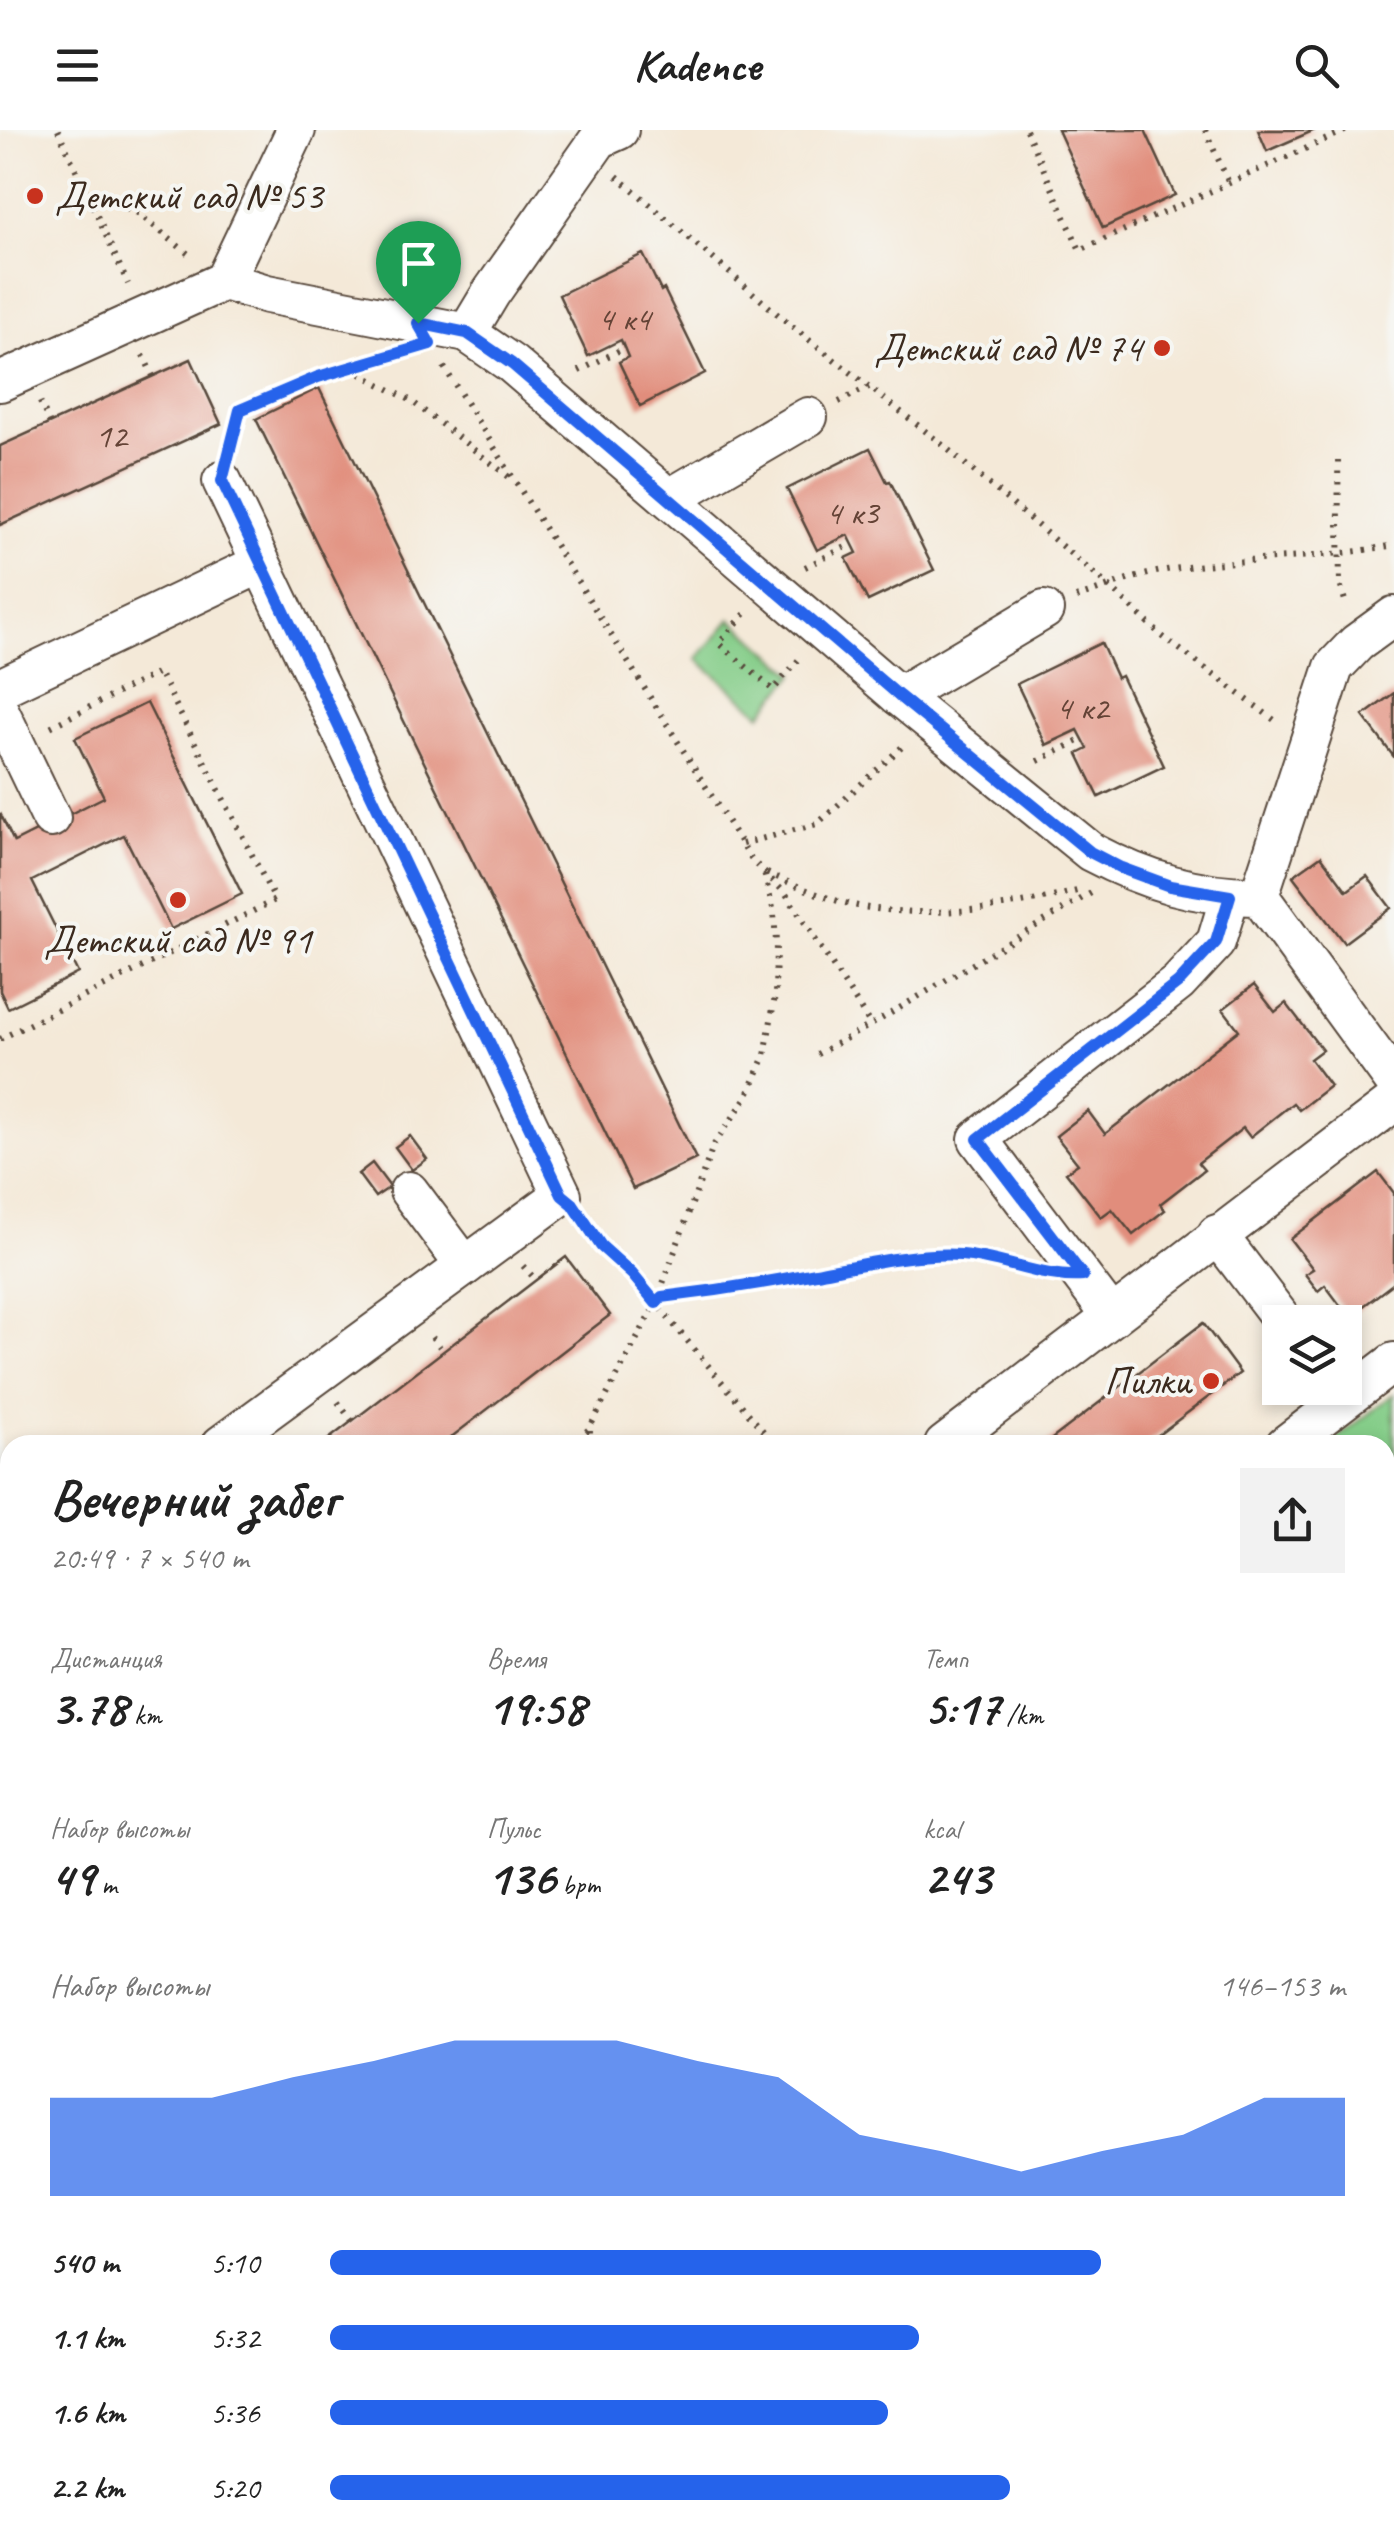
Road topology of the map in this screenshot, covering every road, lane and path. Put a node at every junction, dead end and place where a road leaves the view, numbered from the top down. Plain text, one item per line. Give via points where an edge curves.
1 (58, 130) edge
2 (296, 130) edge
3 (1026, 130) edge
4 (1205, 130) edge
5 (1347, 130) edge
6 (604, 141) edge
7 (1229, 183) junction
8 (87, 192) junction
9 (224, 282) junction
10 (142, 317) junction
11 (418, 323) junction
12 (467, 333) junction
13 (624, 348) dead end
14 (393, 355) dead end
15 (602, 360) dead end
16 (350, 368) junction
17 (0, 382) edge
18 (808, 418) dead end
19 (1338, 462) dead end
20 (222, 481) joint
21 (516, 482) junction
22 (670, 498) junction
23 (852, 544) dead end
24 (1394, 545) edge
25 (1339, 554) junction
26 (830, 555) dead end
27 (260, 564) junction
28 (770, 584) junction
29 (1108, 586) junction
30 (1044, 610) joint
31 (1394, 616) edge
32 (824, 631) junction
33 (1357, 643) junction
34 (0, 688) edge
35 (899, 696) junction
36 (930, 721) junction
37 (8, 728) edge
38 (1083, 740) dead end
39 (1309, 743) junction
40 (1062, 750) dead end
41 (51, 818) dead end
42 (742, 844) junction
43 (764, 872) junction
44 (1114, 876) junction
45 (1244, 896) junction
46 (871, 1025) junction
47 (0, 1039) edge
48 (817, 1054) dead end
49 (1394, 1081) edge
50 (1394, 1102) edge
51 (410, 1191) dead end
52 (562, 1195) junction
53 (1218, 1234) junction
54 (465, 1266) junction
55 (1083, 1276) junction
56 (656, 1303) junction
57 (1271, 1305) edge
58 (1112, 1317) junction
59 (1394, 1362) edge
60 (1362, 1380) edge
61 (1326, 1405) edge
62 (590, 1428) junction
63 (235, 1435) edge
64 (582, 1435) edge
65 (590, 1435) edge
66 (767, 1435) edge
67 (957, 1435) edge
68 (1295, 1435) edge

1 - 8 path
2 - 9 street
3 - 7 path via 1080,250
4 - 7 path
5 - 7 path
6 - 12 street
6 - 29 path via 789,324
8 - 9 path via 140,215
8 - 10 path
9 - 10 street
9 - 11 street
10 - 17 street
11 - 12 street
11 - 21 path
12 - 22 street
13 - 15 path
14 - 16 path
16 - 20 path via 240,410
16 - 21 path via 410,400
18 - 22 street
19 - 25 path
20 - 27 street
21 - 42 path
22 - 28 street
23 - 26 path
24 - 25 path
25 - 29 path via 1176,568
25 - 33 path
27 - 34 street
27 - 52 street
28 - 32 street
28 - 32 path via 719,644 773,690
29 - 30 path
29 - 39 path via 1174,646
30 - 35 street
31 - 33 street
32 - 35 street
33 - 39 street via 1334,667
35 - 36 street
36 - 42 path via 817,824
36 - 44 street
37 - 41 street
37 - 47 path via 159,672 275,900
38 - 40 path
39 - 45 street
42 - 43 path
43 - 44 path via 840,901 910,912 1000,906 1066,894
43 - 46 path via 786,894
43 - 56 path via 774,912 776,996 764,1056 747,1098 713,1146
44 - 45 street
44 - 46 path
45 - 49 street
45 - 55 street via 1216,942 1178,983 978,1139
46 - 48 path
50 - 53 street
51 - 54 street
52 - 54 street
52 - 56 path
53 - 57 street
53 - 58 street
54 - 63 street
55 - 56 path via 1063,1278 962,1255 924,1257
55 - 58 street
56 - 62 path
56 - 66 path
58 - 67 street
59 - 60 street
61 - 68 street
62 - 64 path
62 - 65 path

